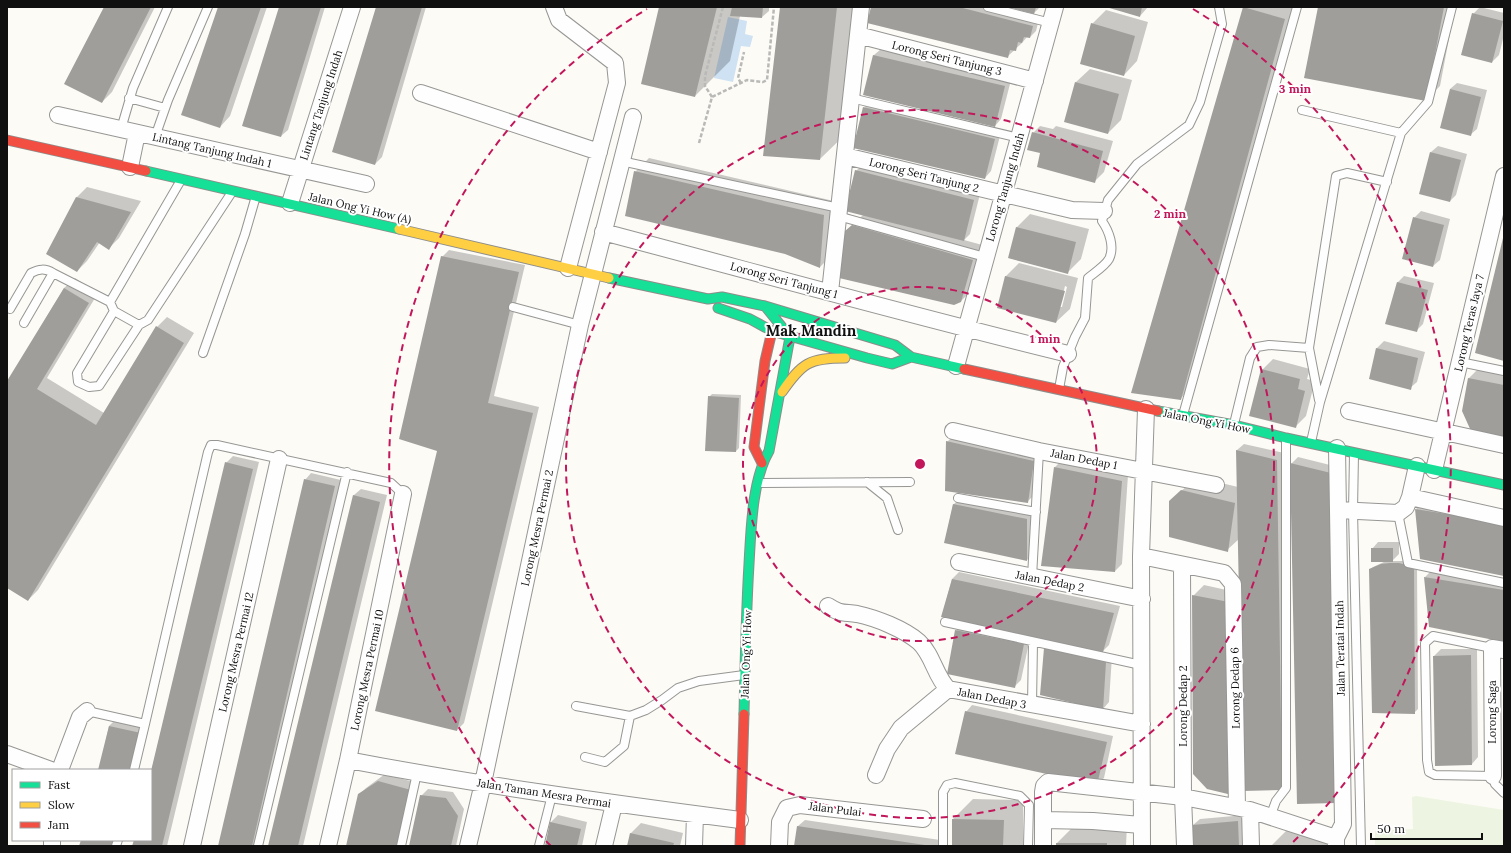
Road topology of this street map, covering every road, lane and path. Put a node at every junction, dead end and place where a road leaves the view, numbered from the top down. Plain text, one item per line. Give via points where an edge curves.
1 (168, 7) edge
2 (208, 7) edge
3 (352, 7) edge
4 (554, 7) edge
5 (723, 7) edge
6 (774, 7) edge
7 (861, 7) edge
8 (988, 7) edge
9 (1055, 7) edge
10 (1219, 7) edge
11 (1452, 7) edge
12 (1294, 8) edge
13 (1051, 23) junction
14 (858, 35) junction
15 (744, 52) dead end
16 (1035, 81) junction
17 (741, 83) junction
18 (421, 94) dead end
19 (712, 97) junction
20 (129, 98) junction
21 (851, 98) junction
22 (165, 108) junction
23 (1302, 110) dead end
24 (58, 115) dead end
25 (633, 117) dead end
26 (121, 129) junction
27 (137, 133) junction
28 (1401, 133) junction
29 (155, 137) junction
30 (1019, 138) junction
31 (7, 140) edge
32 (699, 142) dead end
33 (599, 152) junction
34 (845, 156) junction
35 (621, 160) junction
36 (130, 167) junction
37 (300, 169) junction
38 (1504, 176) edge
39 (182, 179) junction
40 (1387, 182) junction
41 (366, 184) dead end
42 (233, 190) junction
43 (1004, 194) junction
44 (256, 196) junction
45 (290, 203) junction
46 (1104, 211) junction
47 (839, 212) junction
48 (603, 232) junction
49 (985, 257) junction
50 (568, 268) junction
51 (53, 273) junction
52 (592, 274) junction
53 (830, 292) junction
54 (708, 299) junction
55 (110, 302) junction
56 (765, 306) junction
57 (513, 307) dead end
58 (10, 309) dead end
59 (114, 311) junction
60 (750, 319) junction
61 (24, 323) dead end
62 (139, 325) junction
63 (580, 325) junction
64 (790, 326) junction
65 (829, 326) junction
66 (966, 329) junction
67 (772, 331) junction
68 (756, 332) dead end
69 (790, 336) junction
70 (761, 344) dead end
71 (1309, 348) junction
72 (203, 354) dead end
73 (1068, 354) junction
74 (911, 357) junction
75 (866, 358) junction
76 (765, 361) junction
77 (1460, 362) junction
78 (956, 366) junction
79 (1504, 371) edge
80 (1059, 390) junction
81 (778, 398) junction
82 (1320, 402) junction
83 (1146, 409) junction
84 (1348, 411) dead end
85 (1183, 415) junction
86 (1234, 425) junction
87 (953, 431) dead end
88 (1443, 432) junction
89 (1286, 438) junction
90 (1311, 443) junction
91 (1504, 445) edge
92 (1337, 448) junction
93 (1039, 451) junction
94 (1354, 452) junction
95 (279, 459) junction
96 (762, 463) junction
97 (1417, 466) junction
98 (1434, 470) junction
99 (1143, 471) junction
100 (347, 472) junction
101 (867, 482) junction
102 (910, 482) dead end
103 (758, 483) junction
104 (1216, 485) dead end
105 (1504, 485) edge
106 (403, 494) joint
107 (1410, 497) junction
108 (958, 498) dead end
109 (1346, 510) junction
110 (1036, 512) junction
111 (1398, 513) junction
112 (1504, 518) edge
113 (898, 530) dead end
114 (1141, 556) junction
115 (958, 562) dead end
116 (1182, 565) junction
117 (1032, 577) junction
118 (1504, 583) edge
119 (1142, 599) junction
120 (828, 606) dead end
121 (945, 622) dead end
122 (1033, 642) junction
123 (1498, 649) edge
124 (1141, 665) junction
125 (745, 675) junction
126 (948, 689) junction
127 (1032, 705) junction
128 (576, 706) dead end
129 (87, 711) joint
130 (630, 716) junction
131 (145, 724) junction
132 (1142, 724) junction
133 (7, 754) edge
134 (585, 757) dead end
135 (348, 760) junction
136 (48, 769) edge
137 (60, 769) edge
138 (134, 769) edge
139 (417, 773) junction
140 (876, 775) dead end
141 (1492, 776) junction
142 (483, 783) junction
143 (1142, 793) junction
144 (1504, 793) edge
145 (552, 795) junction
146 (1183, 797) junction
147 (614, 804) junction
148 (1244, 809) junction
149 (694, 814) junction
150 (1270, 817) junction
151 (740, 820) junction
152 (923, 820) dead end
153 (1043, 820) junction
154 (1141, 825) junction
155 (1336, 842) edge
156 (192, 846) edge
157 (258, 846) edge
158 (328, 846) edge
159 (401, 846) edge
160 (468, 846) edge
161 (539, 846) edge
162 (604, 846) edge
163 (694, 846) edge
164 (740, 846) edge
165 (779, 846) edge
166 (943, 846) edge
167 (1028, 846) edge
168 (1043, 846) edge
169 (1142, 846) edge
170 (1185, 846) edge
171 (1251, 846) edge
172 (1361, 846) edge

1 - 20 lane
2 - 22 lane
3 - 37 street, Lintang Tanjung Indah
4 - 33 street via 559,20 615,63 618,83
5 - 19 path via 705,76 705,86
6 - 17 path via 767,80 747,80
7 - 14 street
8 - 13 lane
9 - 13 street, Lorong Tanjung Indah
10 - 46 lane via 1222,24 1200,102 1189,125 1137,164 1108,200
11 - 28 lane via 1428,102
12 - 85 lane
13 - 16 street, Lorong Tanjung Indah
14 - 16 street, Lorong Seri Tanjung 3
14 - 21 street
15 - 17 path via 738,78
16 - 30 street, Lorong Tanjung Indah
17 - 19 path
18 - 33 street
19 - 32 path
20 - 22 lane
20 - 26 lane
21 - 30 lane
21 - 34 street
22 - 29 lane
23 - 28 lane
24 - 26 street, Lintang Tanjung Indah 1
25 - 35 street, Lorong Mesra Permai 2
26 - 27 street, Lintang Tanjung Indah 1
27 - 29 street, Lintang Tanjung Indah 1
27 - 36 street
28 - 40 lane
29 - 37 street, Lintang Tanjung Indah 1
30 - 43 street, Lorong Tanjung Indah
31 - 36 main road, Jalan Ong Yi How (A)
33 - 50 street
34 - 43 street, Lorong Seri Tanjung 2
34 - 47 street
35 - 47 lane
35 - 48 street, Lorong Mesra Permai 2
36 - 39 main road, Jalan Ong Yi How (A)
37 - 41 street, Lintang Tanjung Indah 1
37 - 45 street, Lintang Tanjung Indah
38 - 77 street, Lorong Teras Jaya 7
39 - 42 main road, Jalan Ong Yi How (A)
39 - 55 lane
40 - 71 lane via 1347,173 1336,176
40 - 82 lane
42 - 44 main road, Jalan Ong Yi How (A)
42 - 62 lane via 148,320
43 - 46 street, Lorong Seri Tanjung 2 via 1072,210
43 - 49 street, Lorong Tanjung Indah
44 - 45 main road, Jalan Ong Yi How (A)
44 - 72 lane
45 - 50 main road, Jalan Ong Yi How (A)
46 - 73 lane via 1102,220 1108,230 1111,249 1109,260 1088,278 1085,318
47 - 49 lane
47 - 53 street
48 - 52 street, Lorong Mesra Permai 2
48 - 53 street, Lorong Seri Tanjung 1
49 - 66 street, Lorong Tanjung Indah
50 - 52 main road, Jalan Ong Yi How (A)
51 - 55 lane
51 - 58 lane via 46,269 31,273
51 - 61 lane
52 - 54 main road, Jalan Ong Yi How (A)
52 - 63 street, Lorong Mesra Permai 2
53 - 66 street, Lorong Seri Tanjung 1
54 - 56 main road, Jalan Ong Yi How (A) via 722,297
54 - 60 main road, Jalan Ong Yi How (A) via 719,308
55 - 59 lane
56 - 64 main road
56 - 65 main road, Jalan Ong Yi How
57 - 63 lane
59 - 62 lane
59 - 62 lane via 77,373 78,382 89,387 98,386
60 - 67 main road, Jalan Ong Yi How (A)
60 - 68 main road
63 - 142 street, Lorong Mesra Permai 2
64 - 65 main road
64 - 67 main road
64 - 69 main road
65 - 74 main road, Jalan Ong Yi How via 895,346
66 - 73 street, Lorong Seri Tanjung 1
66 - 78 street, Lorong Tanjung Indah
67 - 69 main road
67 - 76 main road
69 - 75 main road
69 - 81 main road, Jalan Ong Yi How
70 - 76 main road
71 - 82 lane
71 - 86 lane via 1269,345 1257,347 1250,358
73 - 80 lane
74 - 75 main road via 892,364
74 - 78 main road, Jalan Ong Yi How
75 - 81 main road via 819,358 807,363 798,370
76 - 96 main road via 754,447
77 - 79 lane
77 - 88 street, Lorong Teras Jaya 7
78 - 80 main road, Jalan Ong Yi How
80 - 83 main road, Jalan Ong Yi How
81 - 96 main road, Jalan Ong Yi How via 769,451
82 - 90 lane
83 - 85 main road, Jalan Ong Yi How
83 - 99 street
84 - 88 street
85 - 86 main road, Jalan Ong Yi How
86 - 89 main road, Jalan Ong Yi How
87 - 93 street, Jalan Dedap 1
88 - 91 street
88 - 98 street, Lorong Teras Jaya 7
89 - 90 main road, Jalan Ong Yi How
89 - 150 lane via 1286,788 1276,801
90 - 92 main road, Jalan Ong Yi How
92 - 94 main road, Jalan Ong Yi How
92 - 109 street, Jalan Teratai Indah
93 - 99 street, Jalan Dedap 1
93 - 110 lane
94 - 97 main road, Jalan Ong Yi How
94 - 109 lane
95 - 100 lane
95 - 131 lane via 217,445 212,445 208,452
95 - 156 street, Lorong Mesra Permai 12
96 - 103 main road, Jalan Ong Yi How
97 - 98 main road, Jalan Ong Yi How
97 - 107 street
98 - 105 main road, Jalan Ong Yi How
99 - 104 street, Jalan Dedap 1
99 - 114 street
100 - 106 lane via 391,483
100 - 157 lane
101 - 102 lane
101 - 103 lane
101 - 113 lane via 887,498
103 - 125 main road, Jalan Ong Yi How via 752,516
106 - 135 street, Lorong Mesra Permai 10
107 - 111 street via 1406,507
107 - 112 street
108 - 110 lane
109 - 111 street
109 - 155 street, Jalan Teratai Indah via 1343,824
109 - 172 lane
110 - 117 lane
111 - 118 lane via 1408,564
114 - 116 street
114 - 119 street
115 - 117 street, Jalan Dedap 2
116 - 146 street, Lorong Dedap 2
116 - 148 street, Lorong Dedap 6 via 1224,572 1233,584
117 - 119 street, Jalan Dedap 2
119 - 124 street
120 - 126 street, Jalan Dedap 3 via 837,612 857,614 886,623 919,642 935,668 940,682
121 - 122 lane
122 - 124 lane
122 - 127 lane
123 - 141 street, Lorong Saga
123 - 141 lane via 1433,636 1425,643 1429,772 1435,776
124 - 132 street
125 - 130 lane via 699,681 678,688 646,710
125 - 151 main road, Jalan Ong Yi How
126 - 127 street, Jalan Dedap 3
126 - 140 street via 901,728 887,749
127 - 132 street, Jalan Dedap 3
128 - 130 lane
129 - 131 lane
129 - 137 street via 80,717
130 - 134 lane via 624,746 605,762
131 - 138 lane
132 - 143 street
133 - 136 street
135 - 139 street, Jalan Taman Mesra Permai
135 - 158 street, Lorong Mesra Permai 10
139 - 142 street, Jalan Taman Mesra Permai
139 - 159 lane
141 - 144 lane via 1495,784
142 - 145 street, Jalan Taman Mesra Permai
142 - 160 street, Lorong Mesra Permai 2
143 - 146 street
143 - 153 street via 1048,782 1044,786
143 - 154 street
145 - 147 street, Jalan Taman Mesra Permai
145 - 161 lane
146 - 148 street
146 - 170 street, Lorong Dedap 2
147 - 149 street, Jalan Taman Mesra Permai
147 - 162 street
148 - 150 street
148 - 171 street, Lorong Dedap 6
149 - 151 street, Jalan Taman Mesra Permai
149 - 163 street
150 - 155 street
151 - 164 main road, Jalan Ong Yi How
152 - 165 street, Jalan Pulai via 800,805 787,808 780,822
153 - 154 street
153 - 168 street
154 - 169 street
166 - 167 lane via 943,792 947,785 955,783 1020,796 1029,805

